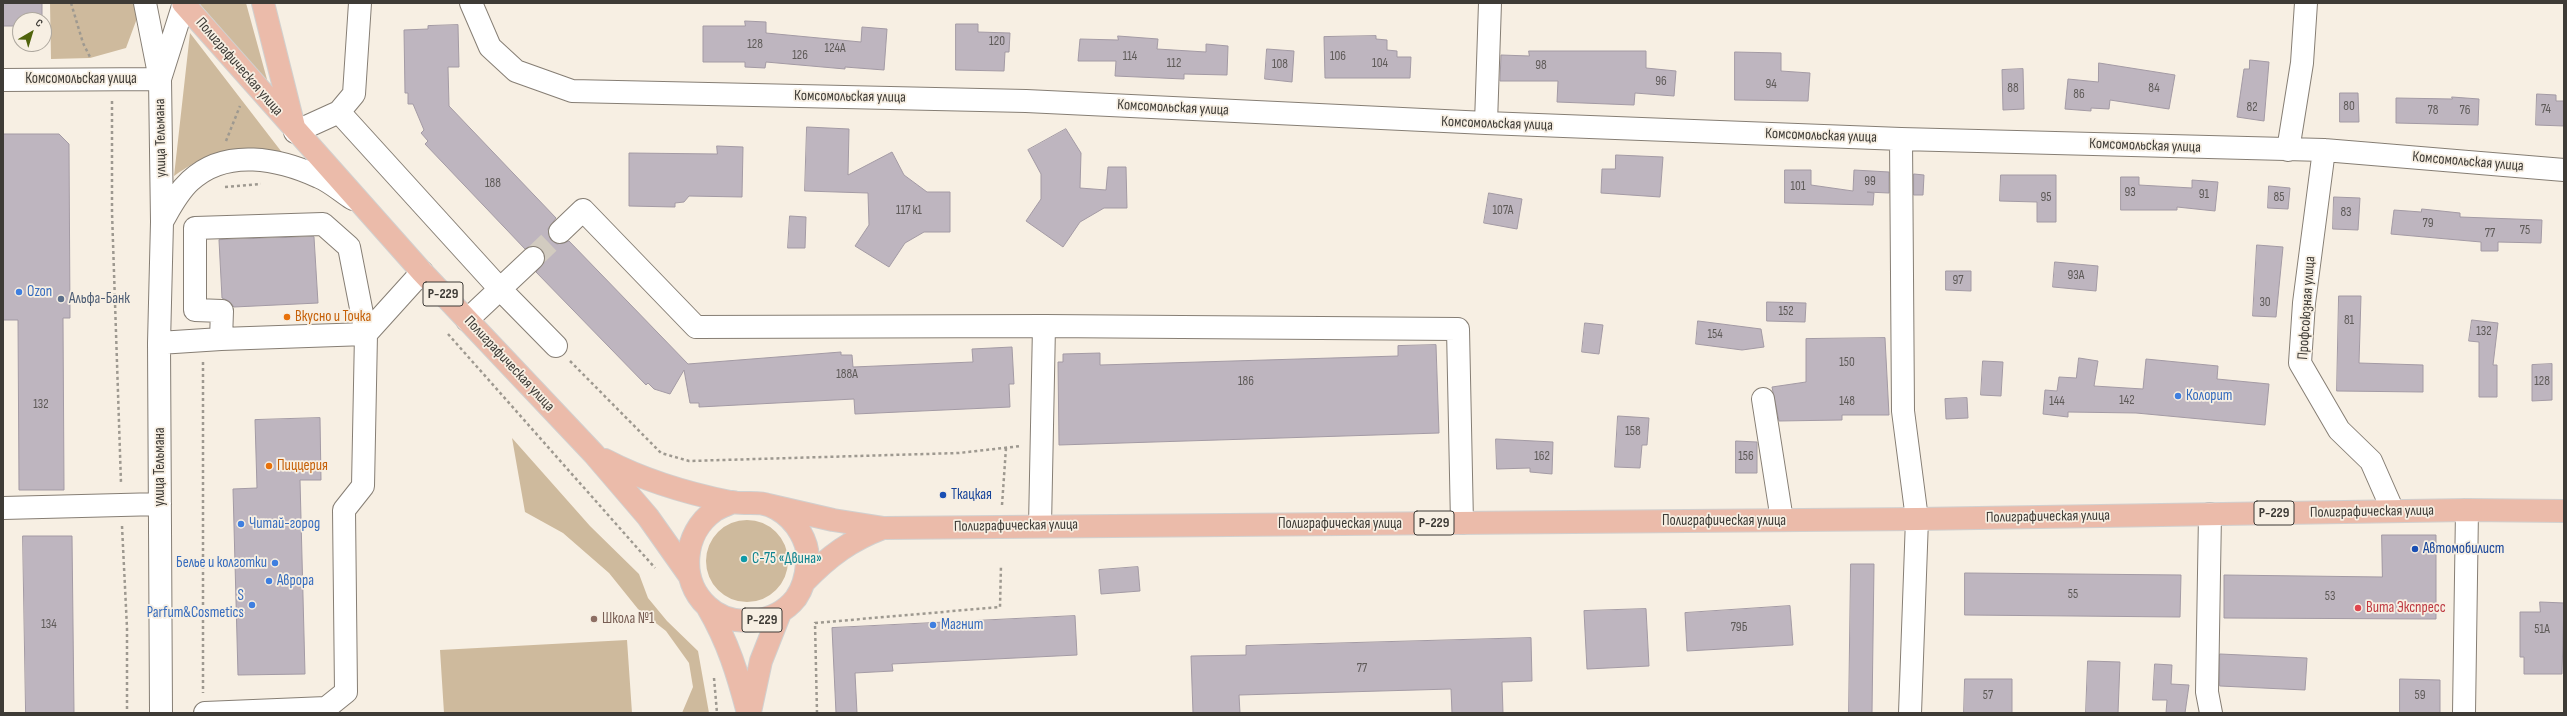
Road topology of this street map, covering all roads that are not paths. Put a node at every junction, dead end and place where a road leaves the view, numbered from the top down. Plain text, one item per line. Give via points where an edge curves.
1 (145, 3) edge
2 (184, 3) edge
3 (263, 3) edge
4 (360, 3) edge
5 (471, 3) edge
6 (1490, 3) edge
7 (2306, 3) edge
8 (160, 79) junction
9 (3, 80) edge
10 (340, 112) junction
11 (1486, 124) junction
12 (295, 132) junction
13 (1901, 139) junction
14 (2288, 150) junction
15 (2324, 150) junction
16 (2564, 170) edge
17 (363, 206) junction
18 (162, 222) junction
19 (560, 232) tunnel mouth
20 (533, 258) tunnel mouth
21 (422, 272) junction
22 (500, 289) junction
23 (467, 320) junction
24 (1044, 326) junction
25 (366, 334) junction
26 (211, 340) junction
27 (159, 343) junction
28 (556, 346) road end
29 (1763, 399) dead end
30 (594, 454) junction
31 (733, 502) junction
32 (160, 504) junction
33 (768, 505) junction
34 (3, 508) edge
35 (2467, 510) junction
36 (2393, 511) junction
37 (2564, 511) edge
38 (2210, 514) junction
39 (1918, 519) junction
40 (1782, 520) junction
41 (1462, 523) junction
42 (1040, 526) junction
43 (884, 528) junction
44 (688, 575) junction
45 (805, 581) junction
46 (707, 607) junction
47 (780, 612) junction
48 (204, 705) edge
49 (161, 713) edge
50 (749, 713) edge
51 (1910, 713) edge
52 (2211, 713) edge
53 (2464, 713) edge

1 - 8 street, улица Тельмана
2 - 8 street, улица Тельмана
2 - 12 main road, Полиграфическая улица / Р-229
3 - 12 main road, Полиграфическая улица / Р-229
4 - 10 street via 354,94
5 - 11 street, Комсомольская улица via 490,47 516,71 572,91 1026,100
6 - 11 street
7 - 14 street via 2302,64
8 - 9 street, Комсомольская улица
8 - 18 street, улица Тельмана
10 - 12 street
10 - 22 street
11 - 13 street, Комсомольская улица
12 - 17 main road, Полиграфическая улица / Р-229
13 - 14 street, Комсомольская улица
13 - 39 street via 1903,411
14 - 15 street, Комсомольская улица
15 - 16 street, Комсомольская улица
15 - 36 street, Профсоюзная улица via 2304,303 2300,363 2339,430 2371,461
17 - 18 street, улица Тельмана via 320,177 266,160 241,159 214,165 191,180 177,195
17 - 21 main road, Полиграфическая улица / Р-229
18 - 27 street, улица Тельмана
19 - 24 street via 583,210 696,327
20 - 22 street
21 - 23 main road, Полиграфическая улица / Р-229
21 - 25 street
22 - 23 street
22 - 28 street
23 - 30 main road, Полиграфическая улица / Р-229
24 - 41 street via 1458,329
24 - 42 street
25 - 26 street
25 - 26 street via 349,247 323,224 194,228 194,310 222,312
25 - 48 street via 363,486 344,510 346,692 326,708
26 - 27 street
27 - 32 street, улица Тельмана
29 - 40 street
30 - 31 main road, Полиграфическая улица / Р-229 via 631,474 664,486
30 - 44 main road, Полиграфическая улица / Р-229 via 648,517
31 - 33 main road, Полиграфическая улица / Р-229 via 748,501
31 - 44 main road, Полиграфическая улица / Р-229 via 714,511 695,530 688,550
32 - 34 street
32 - 49 street, улица Тельмана
33 - 43 main road, Полиграфическая улица / Р-229 via 833,520
33 - 45 main road, Полиграфическая улица / Р-229 via 778,509 794,523 805,542 808,560
35 - 36 main road, Полиграфическая улица / Р-229
35 - 37 main road, Полиграфическая улица / Р-229
35 - 53 street
36 - 38 main road, Полиграфическая улица / Р-229
38 - 39 main road, Полиграфическая улица / Р-229
38 - 52 street via 2207,692
39 - 40 main road, Полиграфическая улица / Р-229
39 - 51 street
40 - 41 main road, Полиграфическая улица / Р-229
41 - 42 main road, Полиграфическая улица / Р-229
42 - 43 main road, Полиграфическая улица / Р-229
43 - 45 main road, Полиграфическая улица / Р-229 via 861,536 842,547
44 - 46 main road, Полиграфическая улица / Р-229 via 697,595
45 - 47 main road, Полиграфическая улица / Р-229 via 796,598
46 - 47 main road, Полиграфическая улица / Р-229 via 726,618 747,622 768,619
46 - 50 main road via 733,657
47 - 50 main road via 761,661

